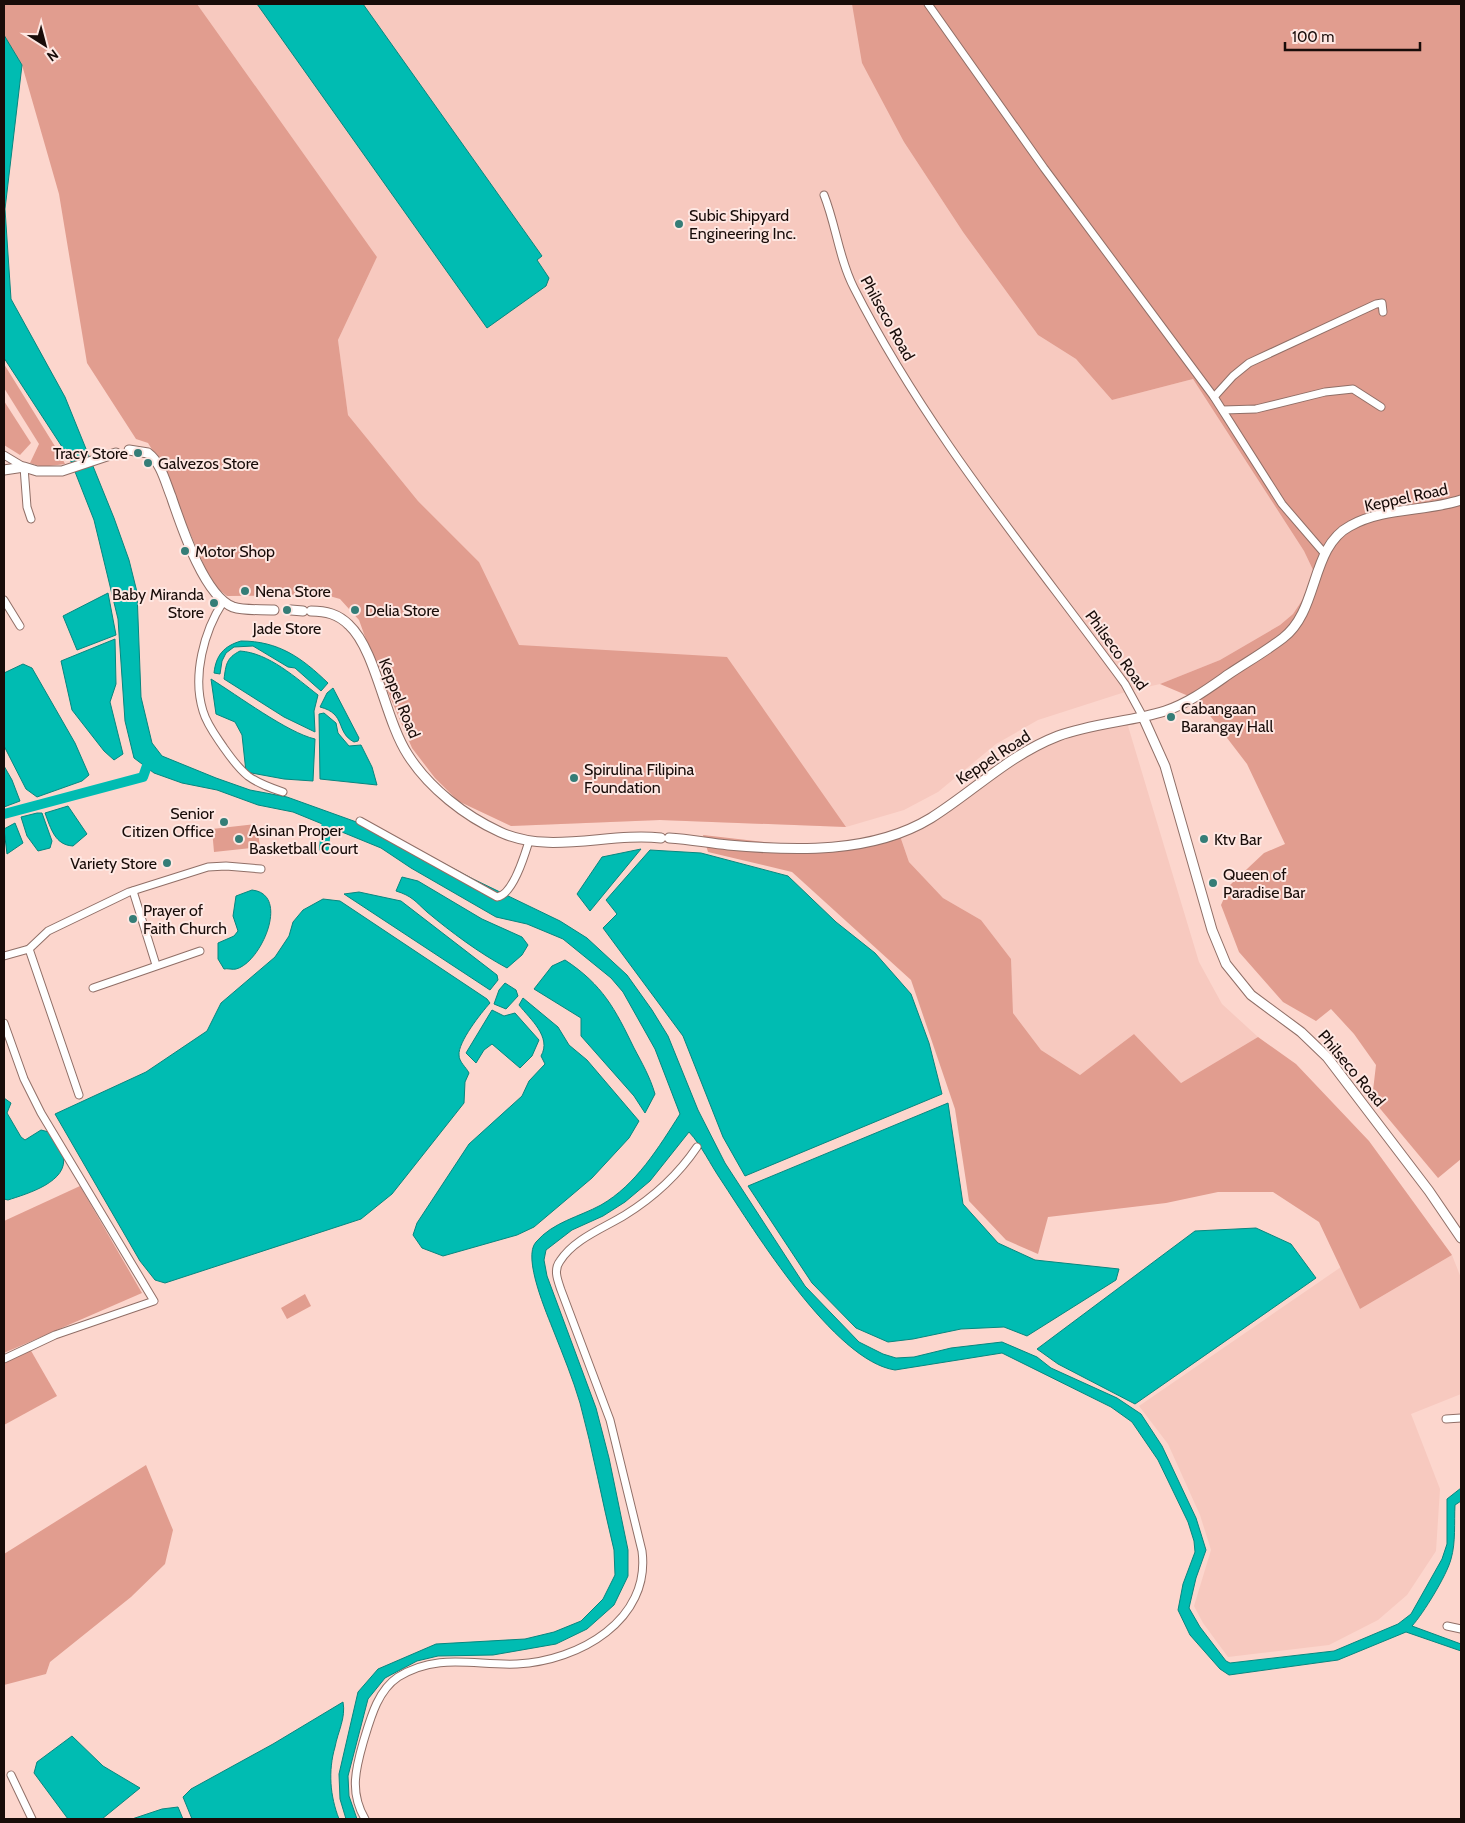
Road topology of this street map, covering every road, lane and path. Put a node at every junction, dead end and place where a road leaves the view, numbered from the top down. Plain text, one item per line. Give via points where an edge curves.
1 (928, 4) edge
2 (824, 195) dead end
3 (1383, 312) dead end
4 (1214, 397) junction
5 (1381, 407) dead end
6 (1223, 410) junction
7 (4, 455) edge
8 (24, 467) junction
9 (4, 470) edge
10 (1461, 500) edge
11 (31, 519) dead end
12 (1325, 554) junction
13 (4, 600) edge
14 (223, 602) junction
15 (20, 626) dead end
16 (1143, 717) junction
17 (283, 792) dead end
18 (360, 821) dead end
19 (530, 841) junction
20 (260, 869) dead end
21 (133, 891) junction
22 (29, 949) junction
23 (200, 951) dead end
24 (4, 956) edge
25 (156, 965) junction
26 (93, 988) dead end
27 (4, 1023) edge
28 (79, 1095) dead end
29 (697, 1147) dead end
30 (1461, 1238) edge
31 (4, 1359) edge
32 (1461, 1418) edge
33 (1446, 1420) dead end
34 (1447, 1626) dead end
35 (1461, 1629) edge
36 (11, 1775) dead end
37 (32, 1819) edge
38 (365, 1819) edge

1 - 4 street via 1044,168
2 - 16 street, Philseco Road via 853,287 910,388 956,459 1125,684
3 - 4 street via 1382,303 1376,304 1259,358 1233,376
4 - 6 street
5 - 6 street via 1353,389 1325,392 1256,409
6 - 12 street via 1282,504
7 - 8 street
8 - 9 street
8 - 11 street
8 - 14 street via 57,471 122,452 146,452 155,460 208,586
10 - 12 street, Keppel Road via 1367,519 1339,533
12 - 16 street, Keppel Road via 1302,616 1290,632 1186,702
13 - 15 street
14 - 17 street via 210,624 204,645 202,708 238,768 258,782
14 - 19 street, Keppel Road via 237,608 334,614 353,629 366,652 397,734 427,778 482,822
16 - 19 street, Keppel Road via 1087,727 1032,747 932,817 881,838 836,846 783,848 665,838
16 - 30 street, Philseco Road via 1165,766 1212,930 1226,964 1251,995 1301,1032 1326,1057
18 - 19 street via 497,897 506,893
20 - 21 street via 208,866
21 - 22 street via 48,931
21 - 25 street
22 - 24 street
22 - 28 street
23 - 25 street
25 - 26 street
27 - 31 street via 40,1113 154,1301 55,1335
29 - 38 street via 669,1182 644,1203 570,1249 556,1270 610,1420 640,1539 644,1571 636,1598 624,1616 603,1635 557,1656 517,1664 445,1662 404,1674 391,1683 376,1706 355,1774 356,1800
32 - 33 street
34 - 35 street
36 - 37 street

